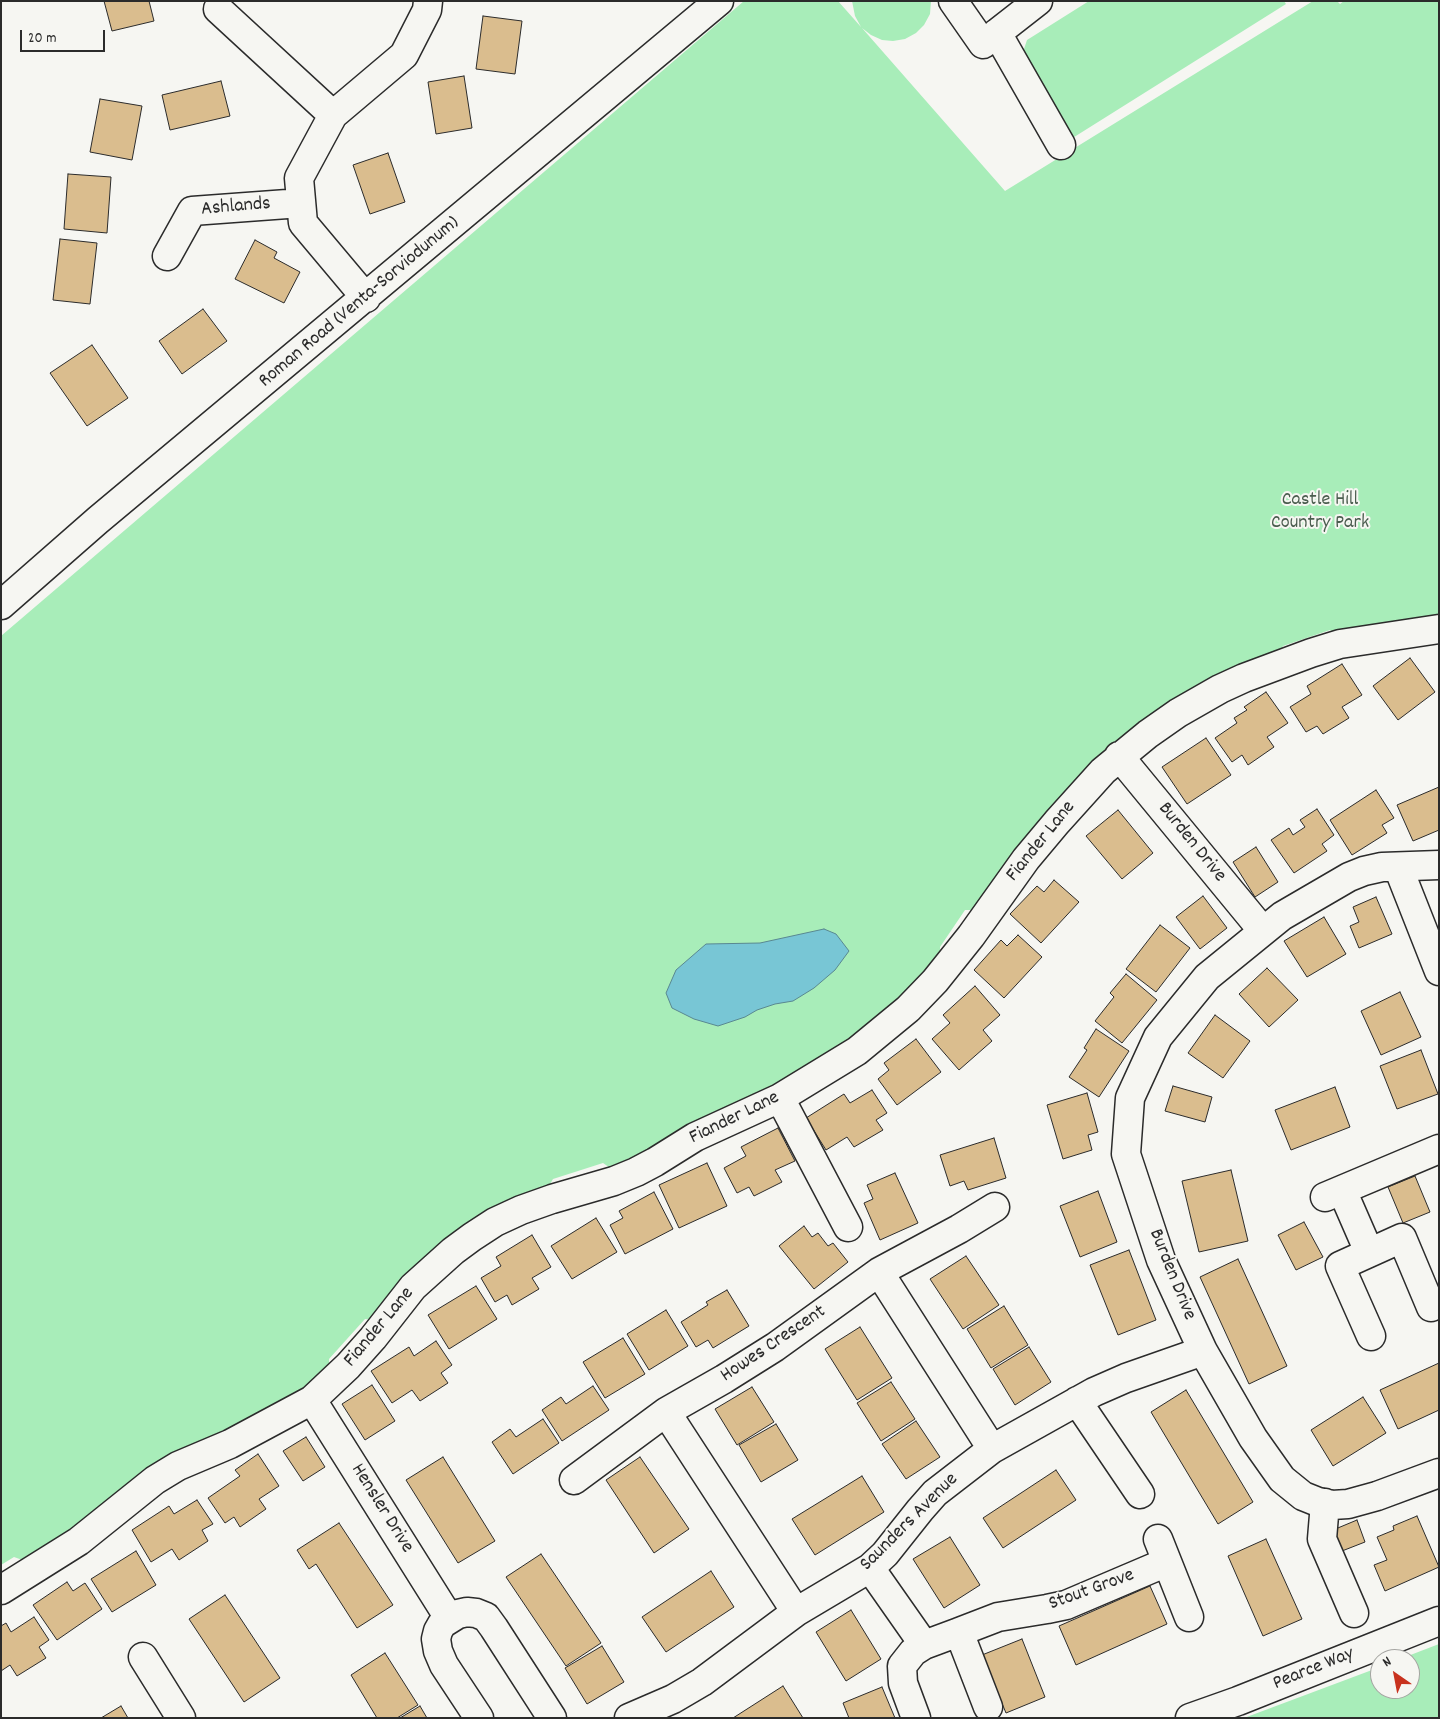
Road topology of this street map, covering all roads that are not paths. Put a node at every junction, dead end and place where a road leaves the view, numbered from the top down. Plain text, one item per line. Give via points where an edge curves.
1 (428, 1) edge
2 (719, 1) edge
3 (953, 1) edge
4 (1038, 1) edge
5 (218, 9) dead end
6 (997, 33) junction
7 (332, 115) junction
8 (1061, 145) dead end
9 (301, 203) junction
10 (167, 256) dead end
11 (366, 298) junction
12 (1, 605) edge
13 (1439, 629) edge
14 (1119, 756) junction
15 (1439, 865) edge
16 (1398, 867) junction
17 (1263, 931) junction
18 (1439, 971) edge
19 (780, 1098) junction
20 (1439, 1149) edge
21 (995, 1207) dead end
22 (848, 1227) dead end
23 (1369, 1252) junction
24 (878, 1272) junction
25 (1432, 1307) dead end
26 (1370, 1336) dead end
27 (1203, 1351) junction
28 (312, 1400) junction
29 (1077, 1401) junction
30 (666, 1412) junction
31 (992, 1449) junction
32 (1439, 1473) edge
33 (574, 1480) dead end
34 (1140, 1494) dead end
35 (1325, 1503) junction
36 (870, 1568) junction
37 (1, 1590) edge
38 (796, 1612) junction
39 (1354, 1613) dead end
40 (1189, 1616) dead end
41 (450, 1618) junction
42 (1439, 1621) edge
43 (959, 1632) junction
44 (924, 1645) junction
45 (143, 1658) dead end
46 (988, 1707) dead end
47 (181, 1718) edge
48 (479, 1718) edge
49 (552, 1718) edge
50 (629, 1718) edge
51 (916, 1718) edge
52 (1190, 1718) edge

1 - 7 street via 427,10 404,55
2 - 11 street, Roman Road (Venta-Sorviodunum)
3 - 6 street via 984,44
4 - 6 street
5 - 7 street
6 - 8 street
7 - 9 street via 299,178
9 - 10 street, Ashlands via 192,211
9 - 11 street via 303,223
11 - 12 street, Roman Road (Venta-Sorviodunum) via 98,520
13 - 14 street, Fiander Lane via 1340,644 1244,678 1178,713
14 - 17 street, Burden Drive
14 - 19 street, Fiander Lane via 1026,859 956,956 908,1009 857,1051
15 - 16 street, Burden Drive
16 - 17 street, Burden Drive via 1382,867 1349,877 1282,916
16 - 18 street
17 - 27 street, Burden Drive via 1206,977 1158,1037 1130,1098 1126,1154 1162,1260
19 - 22 street
19 - 28 street, Fiander Lane via 711,1129 636,1172 521,1210 472,1237 413,1287 374,1338
20 - 23 street via 1334,1194
21 - 24 street, Howes Crescent via 959,1230
23 - 25 street via 1402,1238
23 - 26 street via 1340,1266
24 - 30 street, Howes Crescent via 775,1347
24 - 31 street
27 - 29 street, Saunders Avenue via 1126,1378
27 - 35 street, Burden Drive via 1253,1438 1282,1479 1303,1496
28 - 37 street, Fiander Lane via 155,1480 79,1541
28 - 41 street, Hensler Drive
29 - 31 street, Saunders Avenue
29 - 34 street
30 - 33 street, Howes Crescent
30 - 38 street
31 - 36 street, Saunders Avenue via 935,1493
32 - 35 street, Burden Drive via 1348,1504
35 - 39 street via 1322,1539
36 - 38 street, Saunders Avenue
36 - 44 street
38 - 50 street, Saunders Avenue via 702,1682
40 - 43 street, Stout Grove via 1162,1551 1066,1605 998,1617
41 - 48 street via 438,1631 438,1651
41 - 49 street via 467,1612 486,1618
42 - 52 street, Pearce Way
43 - 44 street, Stout Grove
43 - 46 street
44 - 51 street, Stout Grove via 902,1666 903,1683
45 - 47 street

